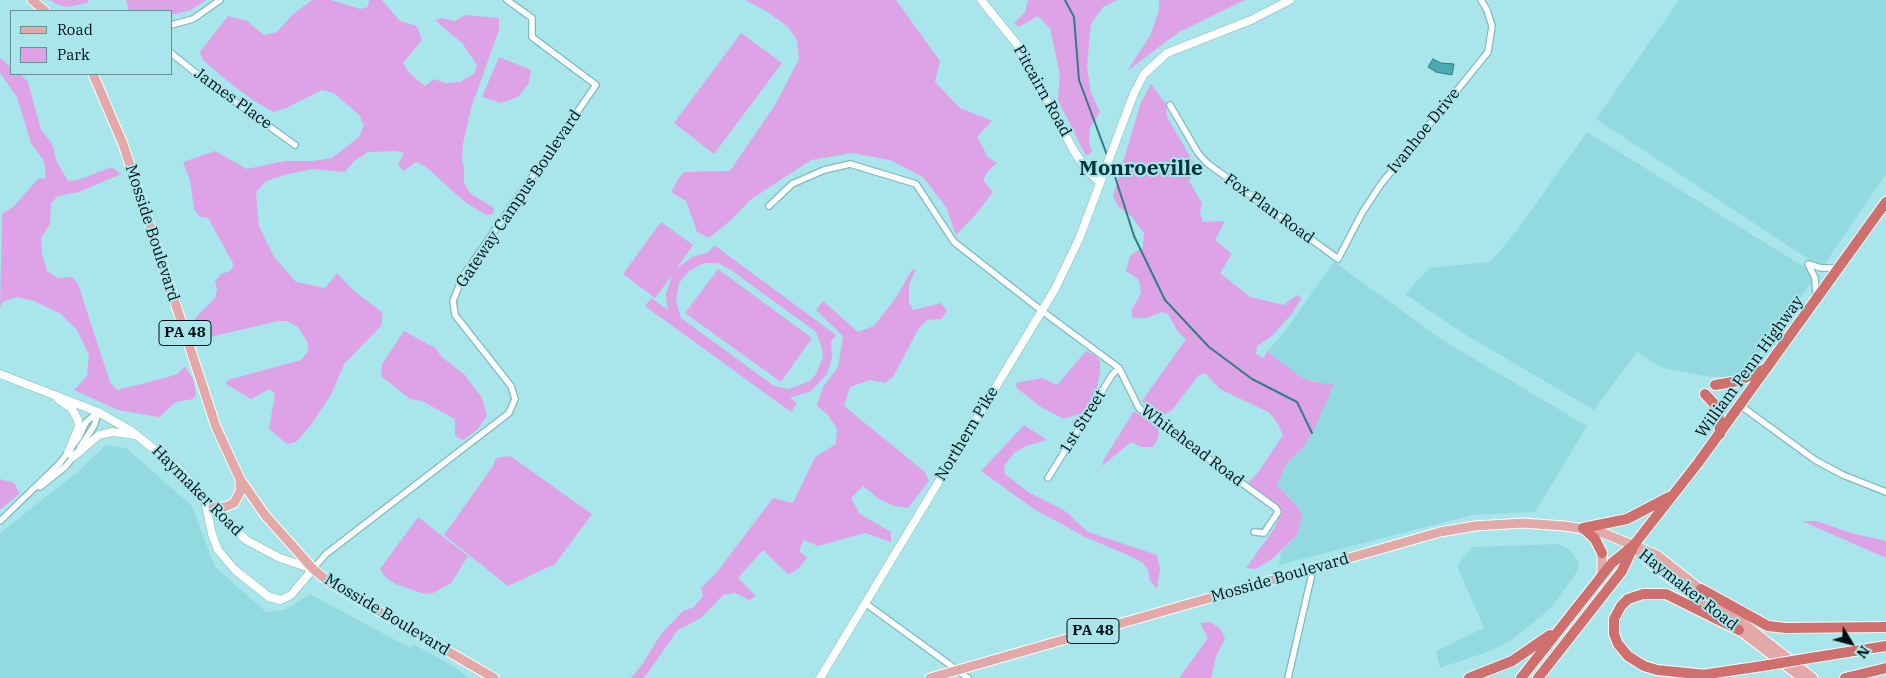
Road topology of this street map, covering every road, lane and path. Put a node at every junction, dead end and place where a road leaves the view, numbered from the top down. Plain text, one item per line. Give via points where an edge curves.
1 (32, 0) edge
2 (220, 0) edge
3 (507, 0) edge
4 (982, 0) edge
5 (1290, 0) edge
6 (1481, 0) edge
7 (44, 10) edge
8 (172, 25) edge
9 (172, 54) edge
10 (93, 75) edge
11 (1170, 105) dead end
12 (295, 145) dead end
13 (1100, 183) junction
14 (1886, 202) edge
15 (769, 206) dead end
16 (1338, 259) joint
17 (1840, 268) junction
18 (1816, 301) junction
19 (1042, 311) junction
20 (1119, 368) junction
21 (1768, 368) junction
22 (0, 374) edge
23 (1715, 385) dead end
24 (49, 392) junction
25 (1705, 394) dead end
26 (1741, 406) junction
27 (98, 412) junction
28 (1720, 434) junction
29 (139, 436) junction
30 (71, 455) junction
31 (1048, 478) dead end
32 (240, 479) junction
33 (1886, 492) edge
34 (1674, 494) junction
35 (204, 497) junction
36 (213, 506) junction
37 (0, 521) edge
38 (1583, 528) junction
39 (1254, 532) dead end
40 (1633, 546) junction
41 (1602, 553) joint
42 (313, 569) junction
43 (1313, 569) junction
44 (1602, 576) junction
45 (1701, 589) junction
46 (865, 603) junction
47 (1567, 620) junction
48 (1886, 627) edge
49 (1739, 630) junction
50 (1886, 646) edge
51 (1886, 668) edge
52 (957, 670) junction
53 (1707, 675) junction
54 (494, 678) edge
55 (820, 678) edge
56 (930, 678) edge
57 (968, 678) edge
58 (1288, 678) edge
59 (1469, 678) edge
60 (1521, 678) edge
61 (1538, 678) edge
62 (1686, 678) edge
63 (1802, 678) edge
64 (1813, 678) edge
65 (1845, 678) edge

1 - 7 main road
2 - 8 street via 193,19
3 - 42 street, Gateway Campus Boulevard via 532,18 532,37 596,85 463,276 453,300 455,315 510,386 515,399 509,414 326,554
4 - 13 main road, Pitcairn Road via 1030,65 1074,151
5 - 13 main road, Northern Pike via 1251,20 1167,53 1150,66 1134,93
6 - 16 street, Ivanhoe Drive via 1492,26 1488,52 1381,184
9 - 12 street, James Place
10 - 32 main road, Mosside Boulevard / PA 48 via 123,144 216,427
11 - 16 street, Fox Plan Road via 1207,164
13 - 19 main road, Northern Pike via 1079,239
14 - 17 highway, William Penn Highway
15 - 19 street, Whitehead Road via 792,184 824,170 850,164 916,184 954,242
17 - 18 highway, William Penn Highway
17 - 18 street via 1808,264 1815,278
18 - 21 highway, William Penn Highway
19 - 20 street, Whitehead Road
19 - 46 main road, Northern Pike
20 - 31 street, 1st Street
20 - 39 street, Whitehead Road via 1139,408 1276,508 1278,512 1264,533
21 - 23 highway via 1738,381
21 - 26 highway, William Penn Highway
22 - 24 main road, Haymaker Road
24 - 27 main road, Haymaker Road
24 - 30 main road via 72,409 78,420
25 - 28 highway via 1718,408
26 - 28 highway, William Penn Highway
26 - 33 street via 1815,460
27 - 29 main road, Haymaker Road
27 - 30 street via 86,422
28 - 34 highway, William Penn Highway
29 - 30 main road via 113,432 99,435
29 - 35 main road, Haymaker Road via 179,469
30 - 37 street
32 - 36 main road via 240,492 234,503 225,507
32 - 42 main road, Mosside Boulevard / PA 48 via 265,515
34 - 38 highway via 1627,519
34 - 40 highway, William Penn Highway
35 - 36 main road, Haymaker Road
35 - 42 main road via 218,550 235,570 269,597 275,600 286,598
36 - 42 main road, Haymaker Road via 252,543 280,558
38 - 40 main road, Mosside Boulevard / PA 48 via 1612,535
38 - 41 highway via 1595,539
38 - 43 main road, Mosside Boulevard / PA 48 via 1523,523 1474,526 1440,532
40 - 44 highway, William Penn Highway
40 - 45 main road, Haymaker Road via 1657,555
40 - 49 main road, Haymaker Road via 1651,564
40 - 61 highway, William Penn Highway via 1622,571
41 - 44 main road
42 - 54 main road, Mosside Boulevard / PA 48 via 356,599
43 - 52 main road, Mosside Boulevard / PA 48
43 - 58 street
44 - 47 highway, William Penn Highway
45 - 48 highway via 1768,626
45 - 64 main road, Haymaker Road
46 - 52 street
46 - 55 main road, Northern Pike
47 - 59 highway via 1521,656
47 - 60 highway, William Penn Highway
49 - 53 highway via 1666,594 1638,595 1621,606 1614,619 1613,630 1618,644 1628,656 1657,670
49 - 63 main road, Haymaker Road
50 - 53 highway, bridge
51 - 65 highway
52 - 56 main road, Mosside Boulevard / PA 48
52 - 57 street
53 - 62 highway

